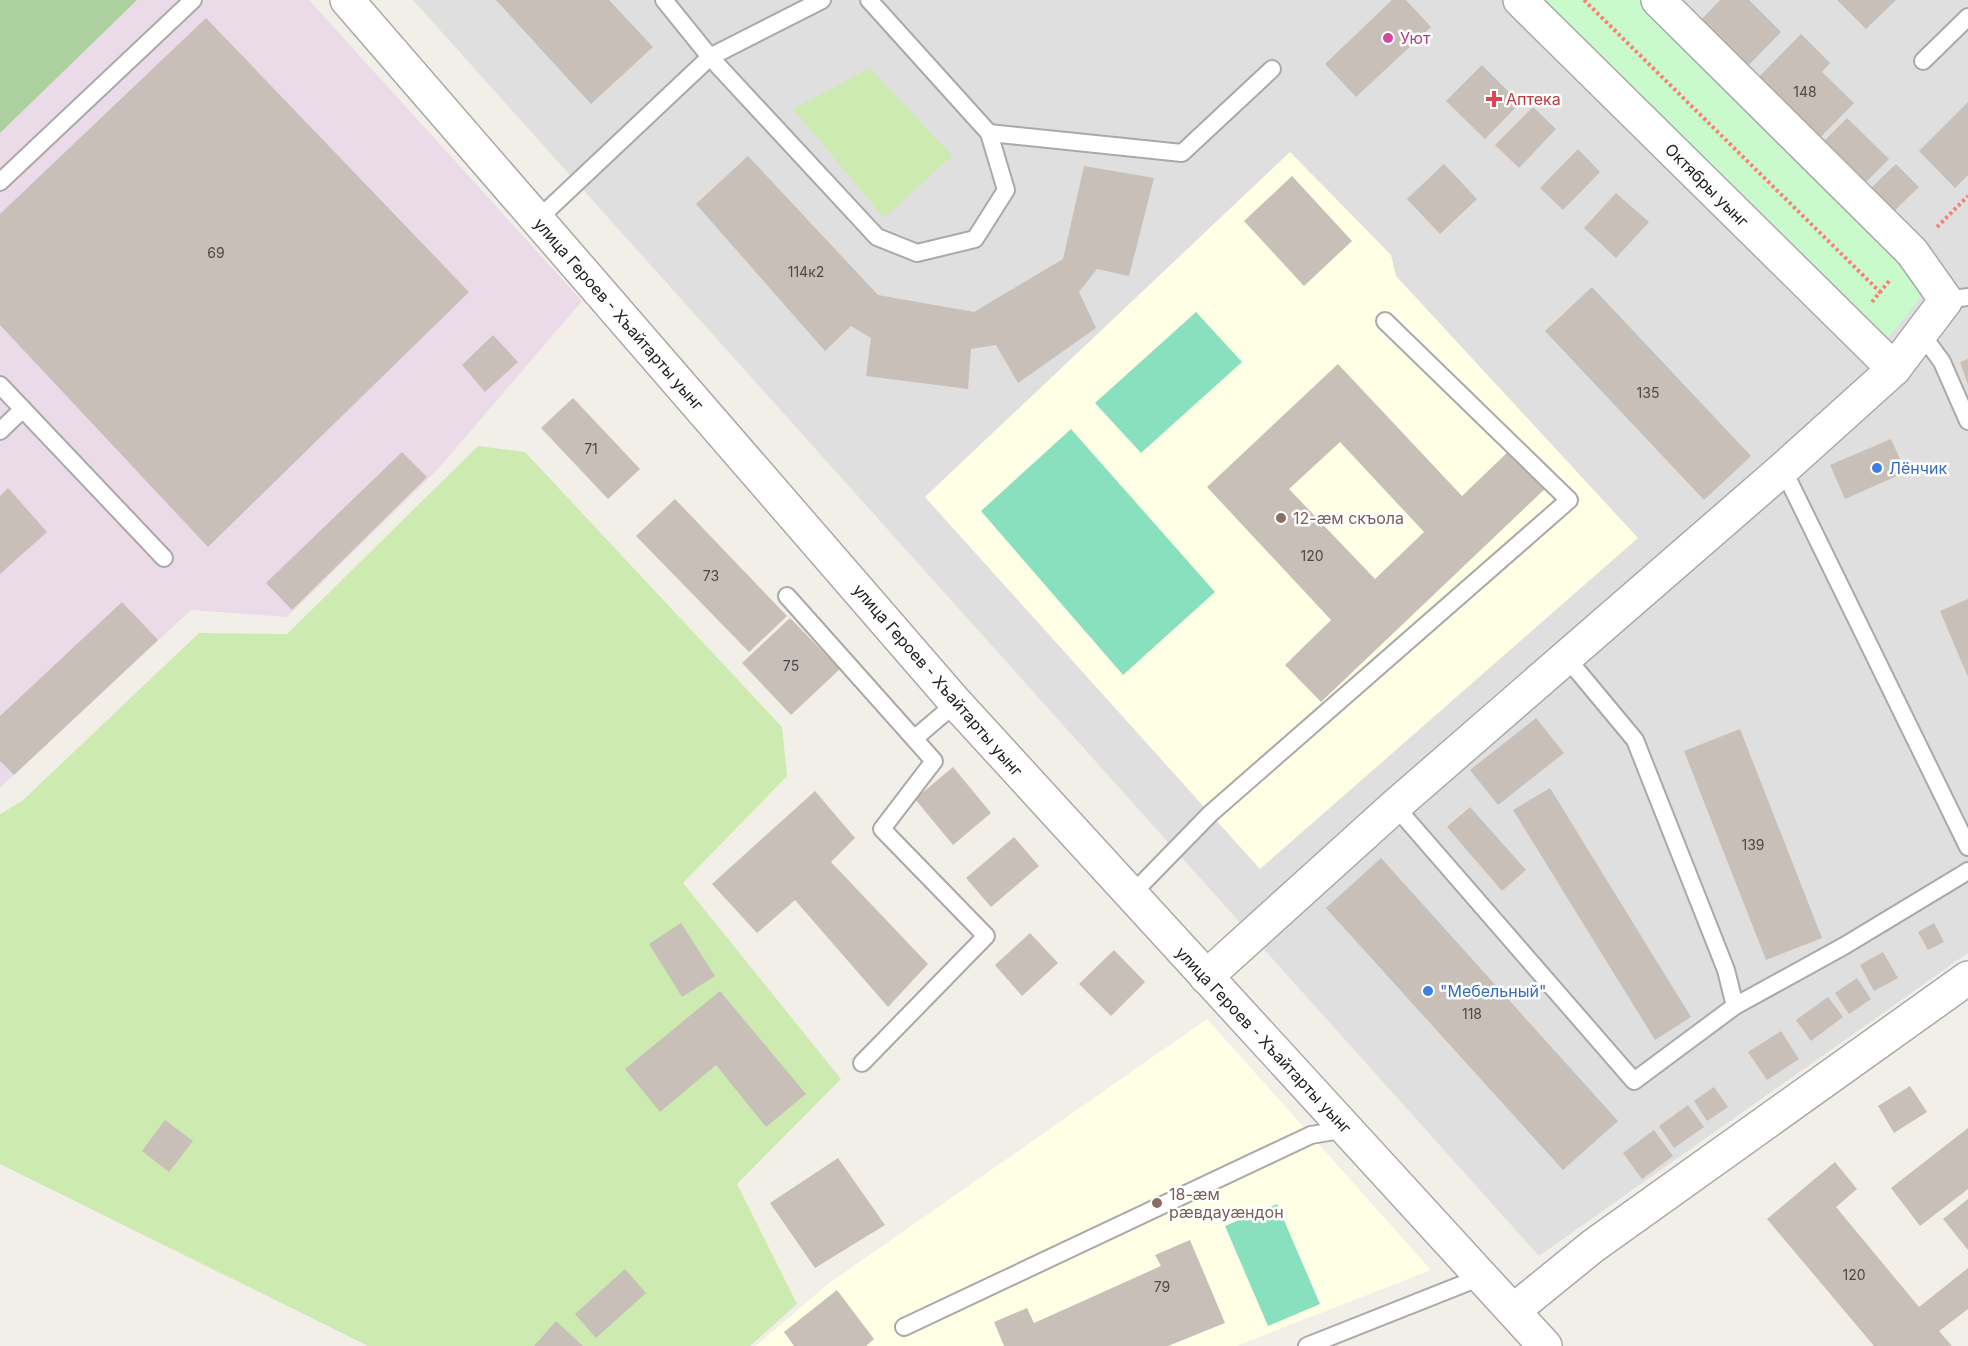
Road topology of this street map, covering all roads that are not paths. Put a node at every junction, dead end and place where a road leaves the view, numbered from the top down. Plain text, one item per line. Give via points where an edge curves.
1 (193, 0) edge
2 (347, 0) edge
3 (664, 0) edge
4 (822, 0) edge
5 (869, 0) edge
6 (1520, 0) edge
7 (1658, 0) edge
8 (1968, 17) edge
9 (710, 57) junction
10 (1923, 61) dead end
11 (1272, 69) dead end
12 (989, 133) junction
13 (0, 182) edge
14 (537, 220) junction
15 (1957, 298) edge
16 (1385, 321) dead end
17 (1921, 333) junction
18 (1894, 369) junction
19 (0, 385) edge
20 (23, 409) junction
21 (1968, 422) edge
22 (0, 431) edge
23 (1783, 469) junction
24 (164, 558) dead end
25 (787, 596) dead end
26 (1566, 657) junction
27 (956, 703) junction
28 (915, 738) junction
29 (1395, 806) junction
30 (1968, 847) edge
31 (1968, 871) edge
32 (1131, 895) junction
33 (1206, 977) junction
34 (1968, 978) edge
35 (1735, 1006) junction
36 (862, 1064) dead end
37 (1346, 1129) junction
38 (1481, 1277) junction
39 (1513, 1311) junction
40 (904, 1327) dead end
41 (1307, 1346) edge
42 (1545, 1346) edge

1 - 13 lane
2 - 14 street, улица Героев - Хъайтарты уынг
3 - 9 lane
4 - 9 lane
5 - 12 lane
6 - 18 street, Октябры уынг
7 - 15 street
8 - 10 lane
9 - 12 lane via 877,237 917,253 975,238 1006,190
9 - 14 lane
11 - 12 lane via 1182,153
14 - 27 street, улица Героев - Хъайтарты уынг
15 - 17 street
16 - 32 lane via 1569,500 1210,814
17 - 18 street
17 - 21 lane via 1942,362
18 - 23 street
19 - 20 lane
20 - 22 lane
20 - 24 lane
23 - 26 street
23 - 30 lane
25 - 28 lane
26 - 29 street
26 - 35 lane via 1635,740 1726,970
27 - 28 lane
27 - 32 street, улица Героев - Хъайтарты уынг
28 - 36 lane via 934,761 882,829 986,936
29 - 33 street
29 - 35 lane via 1634,1081
31 - 35 lane
32 - 33 street, улица Героев - Хъайтарты уынг
33 - 37 street, улица Героев - Хъайтарты уынг
34 - 39 street via 1593,1246
37 - 38 street, улица Героев - Хъайтарты уынг
37 - 40 lane via 1311,1135
38 - 39 street, улица Героев - Хъайтарты уынг
38 - 41 lane
39 - 42 street, улица Героев - Хъайтарты уынг

